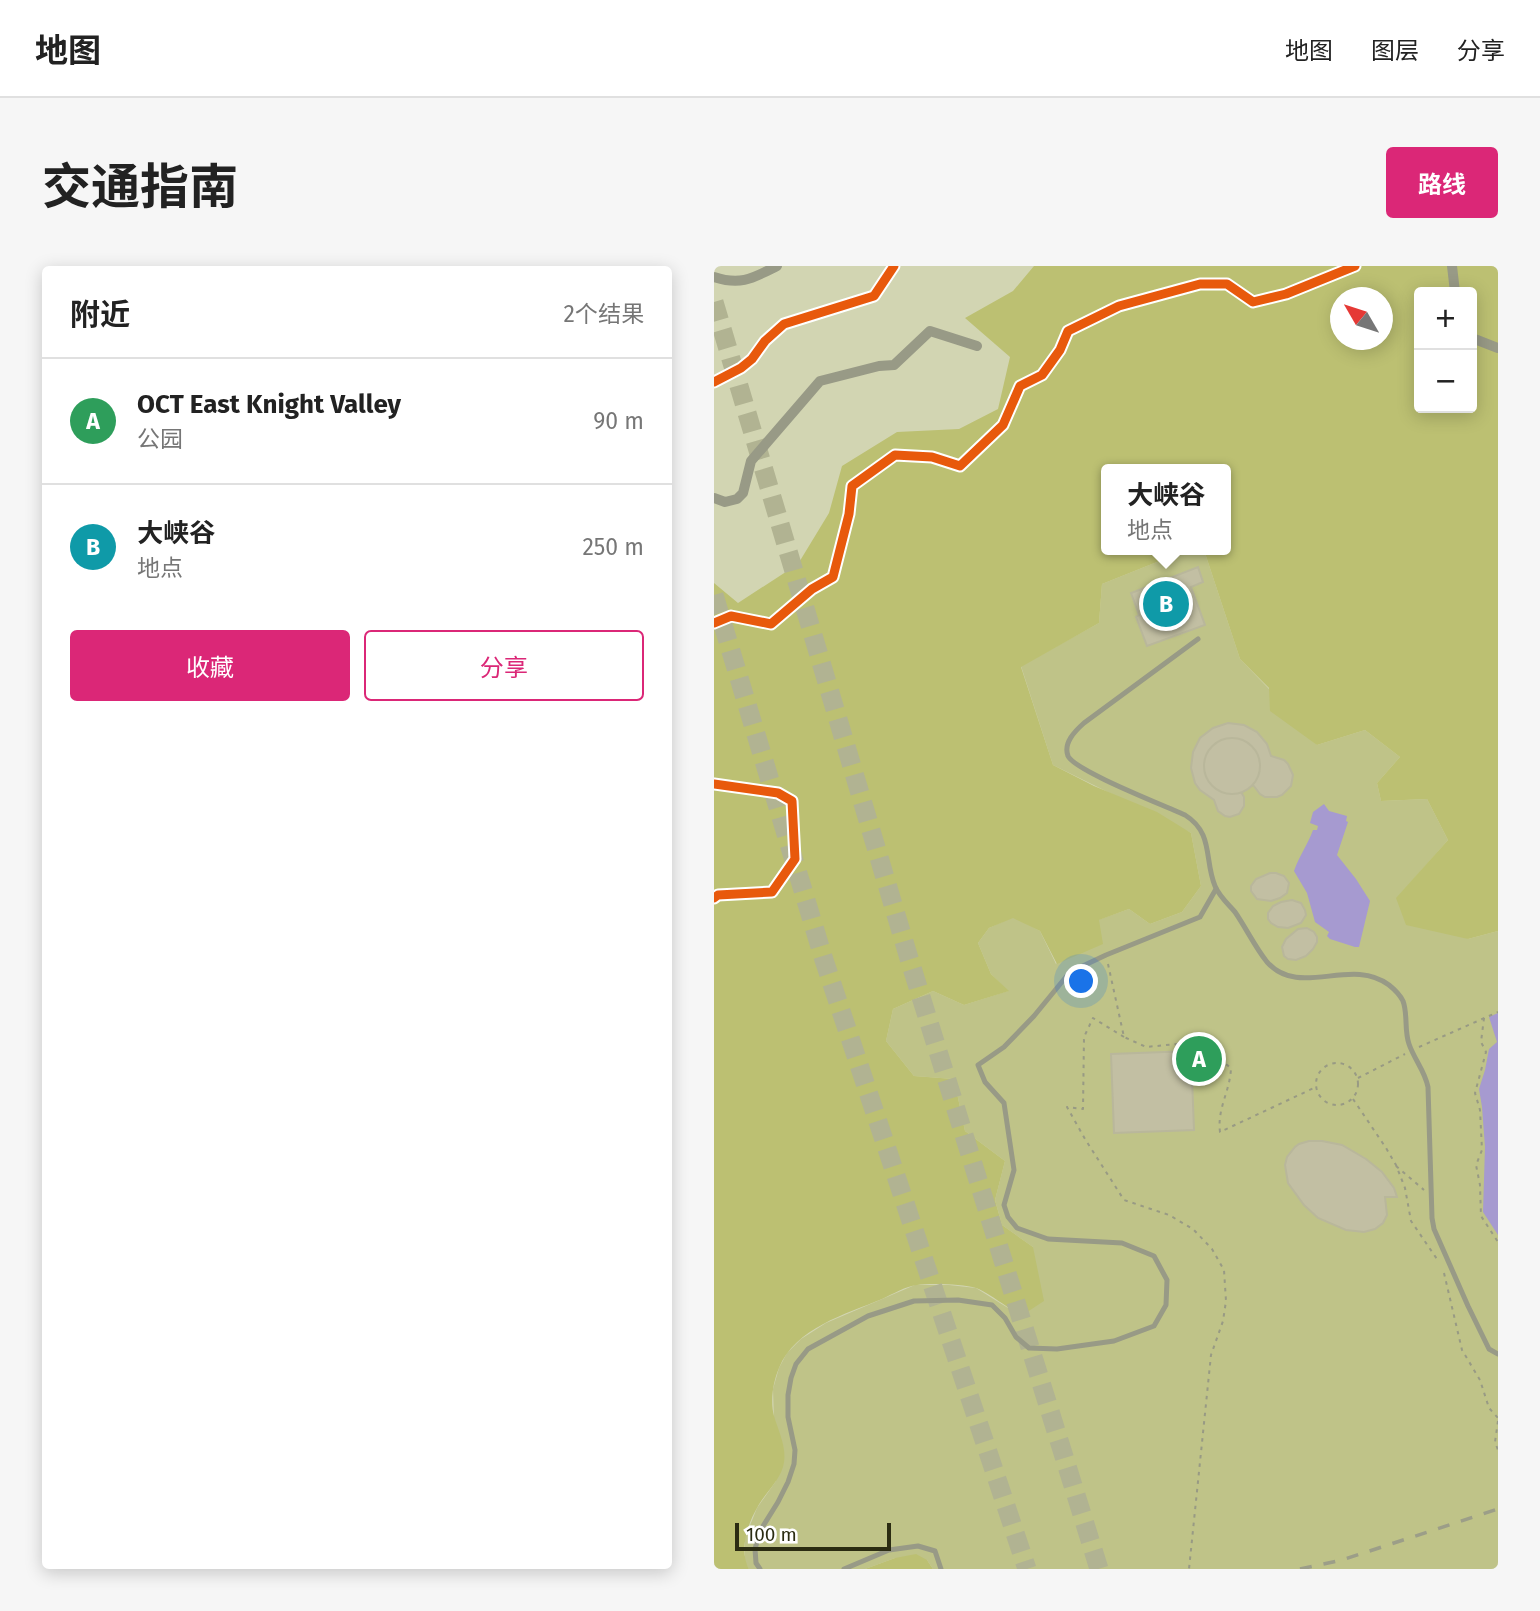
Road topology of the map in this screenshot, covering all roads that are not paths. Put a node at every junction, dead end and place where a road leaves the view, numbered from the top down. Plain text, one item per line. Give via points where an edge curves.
1 (777, 266) edge
2 (894, 266) edge
3 (1355, 266) edge
4 (1452, 266) edge
5 (714, 277) edge
6 (1454, 287) edge
7 (1477, 340) edge
8 (977, 346) dead end
9 (1498, 348) edge
10 (714, 382) edge
11 (714, 498) edge
12 (714, 623) edge
13 (1198, 639) dead end
14 (714, 784) edge
15 (1216, 889) junction
16 (714, 898) edge
17 (1498, 1354) edge
18 (760, 1569) edge
19 (844, 1569) edge
20 (941, 1569) edge

1 - 5 street via 730,283
2 - 10 street via 873,296 784,324 752,359
3 - 12 street via 1253,302 1227,284 1200,284 1119,306 1068,331 1042,375 1020,386 1003,425 960,466 932,457 895,454 852,486 833,577 771,624 731,616
4 - 6 street
7 - 9 street
8 - 11 street via 930,331 894,365 820,382 751,461 743,493 726,502
13 - 15 lane via 1084,723 1071,737 1067,753 1088,772 1198,825
14 - 16 street via 778,793 792,800 794,859 772,892
15 - 17 lane via 1275,968 1297,978 1361,973 1386,983 1402,999 1411,1051 1428,1087 1434,1229 1489,1349
15 - 18 lane via 1200,917 1070,972 1034,1017 978,1065 985,1082 1004,1103 1014,1170 1004,1205 1008,1217 1017,1228 1048,1239 1122,1243 1154,1256 1167,1280 1166,1306 1154,1326 1114,1341 1029,1348 992,1305 914,1301 867,1316 808,1349 791,1378 788,1417 793,1464 760,1531 755,1549
19 - 20 lane via 889,1550 918,1546 935,1552

